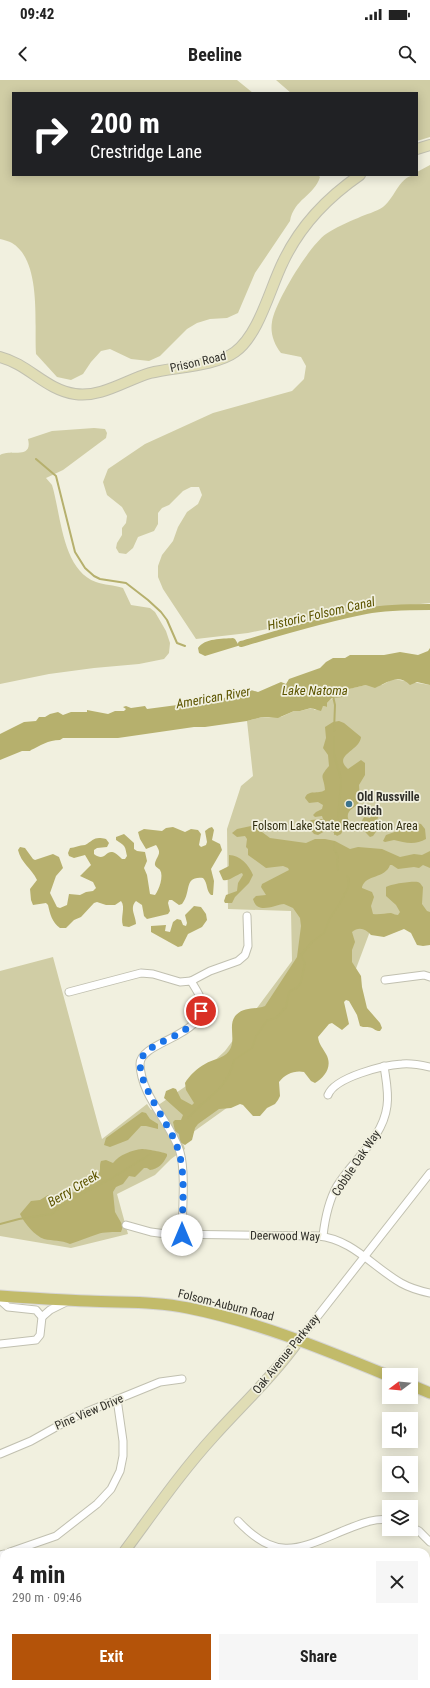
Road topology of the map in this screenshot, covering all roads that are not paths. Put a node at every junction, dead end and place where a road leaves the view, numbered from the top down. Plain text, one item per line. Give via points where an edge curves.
1 (430, 145) edge
2 (418, 149) edge
3 (359, 176) edge
4 (0, 357) edge
5 (247, 916) dead end
6 (430, 977) edge
7 (385, 980) dead end
8 (191, 981) junction
9 (69, 992) dead end
10 (384, 1066) junction
11 (430, 1067) edge
12 (328, 1095) dead end
13 (430, 1173) edge
14 (126, 1225) dead end
15 (182, 1235) junction
16 (323, 1236) junction
17 (364, 1257) junction
18 (430, 1293) edge
19 (0, 1296) edge
20 (0, 1300) edge
21 (69, 1300) junction
22 (42, 1317) junction
23 (299, 1340) junction
24 (0, 1344) edge
25 (382, 1373) edge
26 (182, 1378) dead end
27 (418, 1388) edge
28 (430, 1393) edge
29 (117, 1400) junction
30 (0, 1454) edge
31 (238, 1521) dead end
32 (382, 1521) edge
33 (418, 1530) edge
34 (430, 1542) edge
35 (22, 1548) edge
36 (127, 1548) edge
37 (284, 1548) edge
38 (299, 1548) edge

1 - 2 street
3 - 4 street, Prison Road via 331,198 299,233 283,261 254,330 235,352 216,360 148,374 86,395 64,392 52,387 16,363
5 - 8 street via 248,946 245,955 238,961
6 - 7 street via 424,975
8 - 9 street via 180,982 141,973
8 - 15 street via 201,998 199,1017 191,1027 147,1052 140,1062 146,1086 180,1152
10 - 11 street via 404,1064
10 - 12 street via 336,1085
10 - 16 street, Cobble Oak Way via 388,1098 385,1116 377,1133 343,1177 333,1195 325,1219
13 - 17 street, Oak Avenue Parkway
14 - 15 street, Deerwood Way via 151,1232
15 - 16 street, Deerwood Way
16 - 17 street, Deerwood Way via 343,1242
17 - 18 street, Deerwood Way via 401,1283
17 - 23 street, Oak Avenue Parkway
19 - 21 main road, Folsom-Auburn Road
20 - 22 street via 8,1307 36,1310
21 - 22 street
21 - 23 main road, Folsom-Auburn Road via 159,1303 187,1307 252,1324
22 - 24 street via 40,1335 36,1340
23 - 25 main road, Folsom-Auburn Road
23 - 36 street, Oak Avenue Parkway via 273,1374 213,1437
26 - 29 street, Pine View Drive via 165,1381
27 - 28 main road
29 - 30 street, Pine View Drive via 74,1417 31,1441
29 - 35 street via 123,1456 120,1471 111,1489 65,1530
31 - 37 street via 256,1538
32 - 38 street via 364,1522
33 - 34 street

